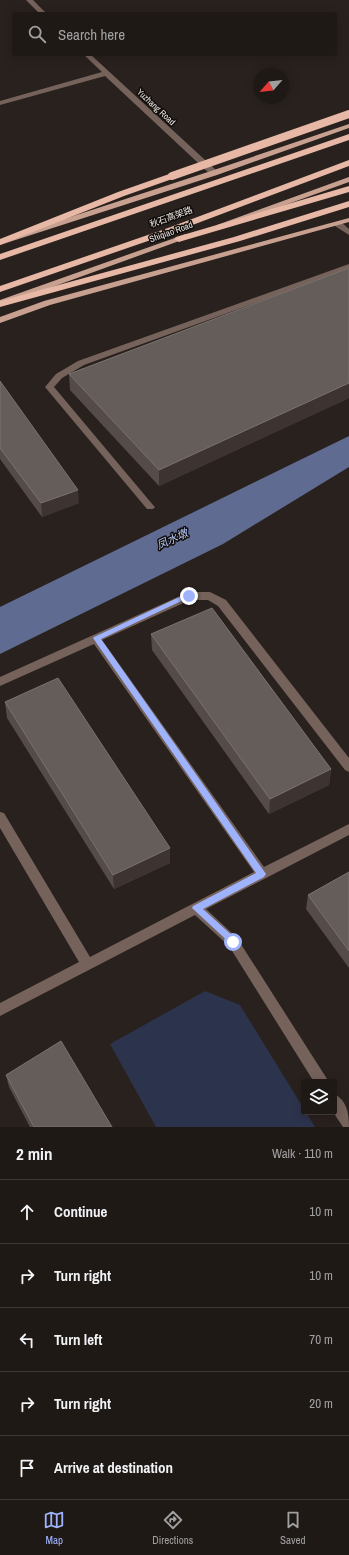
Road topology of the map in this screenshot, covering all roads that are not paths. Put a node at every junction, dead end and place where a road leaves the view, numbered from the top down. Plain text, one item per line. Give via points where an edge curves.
1 (29, 0) edge
2 (42, 12) edge
3 (88, 56) edge
4 (107, 73) junction
5 (0, 103) edge
6 (349, 114) edge
7 (349, 126) edge
8 (349, 136) edge
9 (349, 163) edge
10 (214, 173) junction
11 (349, 179) edge
12 (349, 189) edge
13 (349, 204) edge
14 (349, 220) edge
15 (338, 224) junction
16 (349, 233) edge
17 (179, 239) junction
18 (0, 242) edge
19 (0, 257) edge
20 (349, 266) edge
21 (0, 289) edge
22 (0, 304) edge
23 (0, 320) edge
24 (150, 507) dead end
25 (96, 638) junction
26 (0, 682) edge
27 (349, 767) edge
28 (0, 817) edge
29 (349, 829) edge
30 (262, 874) junction
31 (196, 908) junction
32 (88, 964) junction
33 (0, 1010) edge
34 (320, 1079) edge
35 (337, 1106) edge
36 (349, 1124) edge

1 - 2 street
3 - 4 street, Yuzhang Road
4 - 5 street
4 - 10 street, Yuzhang Road
6 - 18 highway, bridge via 121,194
7 - 10 main road
8 - 19 highway, 秋石高架路
9 - 21 highway, 秋石高架路 via 171,230
10 - 18 main road
11 - 17 main road, Shiqiao Road
12 - 17 highway
13 - 22 highway via 237,239
14 - 15 main road
15 - 16 street
15 - 23 main road via 47,303
17 - 22 main road, Shiqiao Road
20 - 24 street via 81,363 59,376 49,387
25 - 26 street
25 - 27 street via 189,596 210,596 222,603
25 - 30 street
28 - 32 street
29 - 30 street
30 - 31 street
31 - 32 street
31 - 34 street via 233,942
32 - 33 street
35 - 36 street

